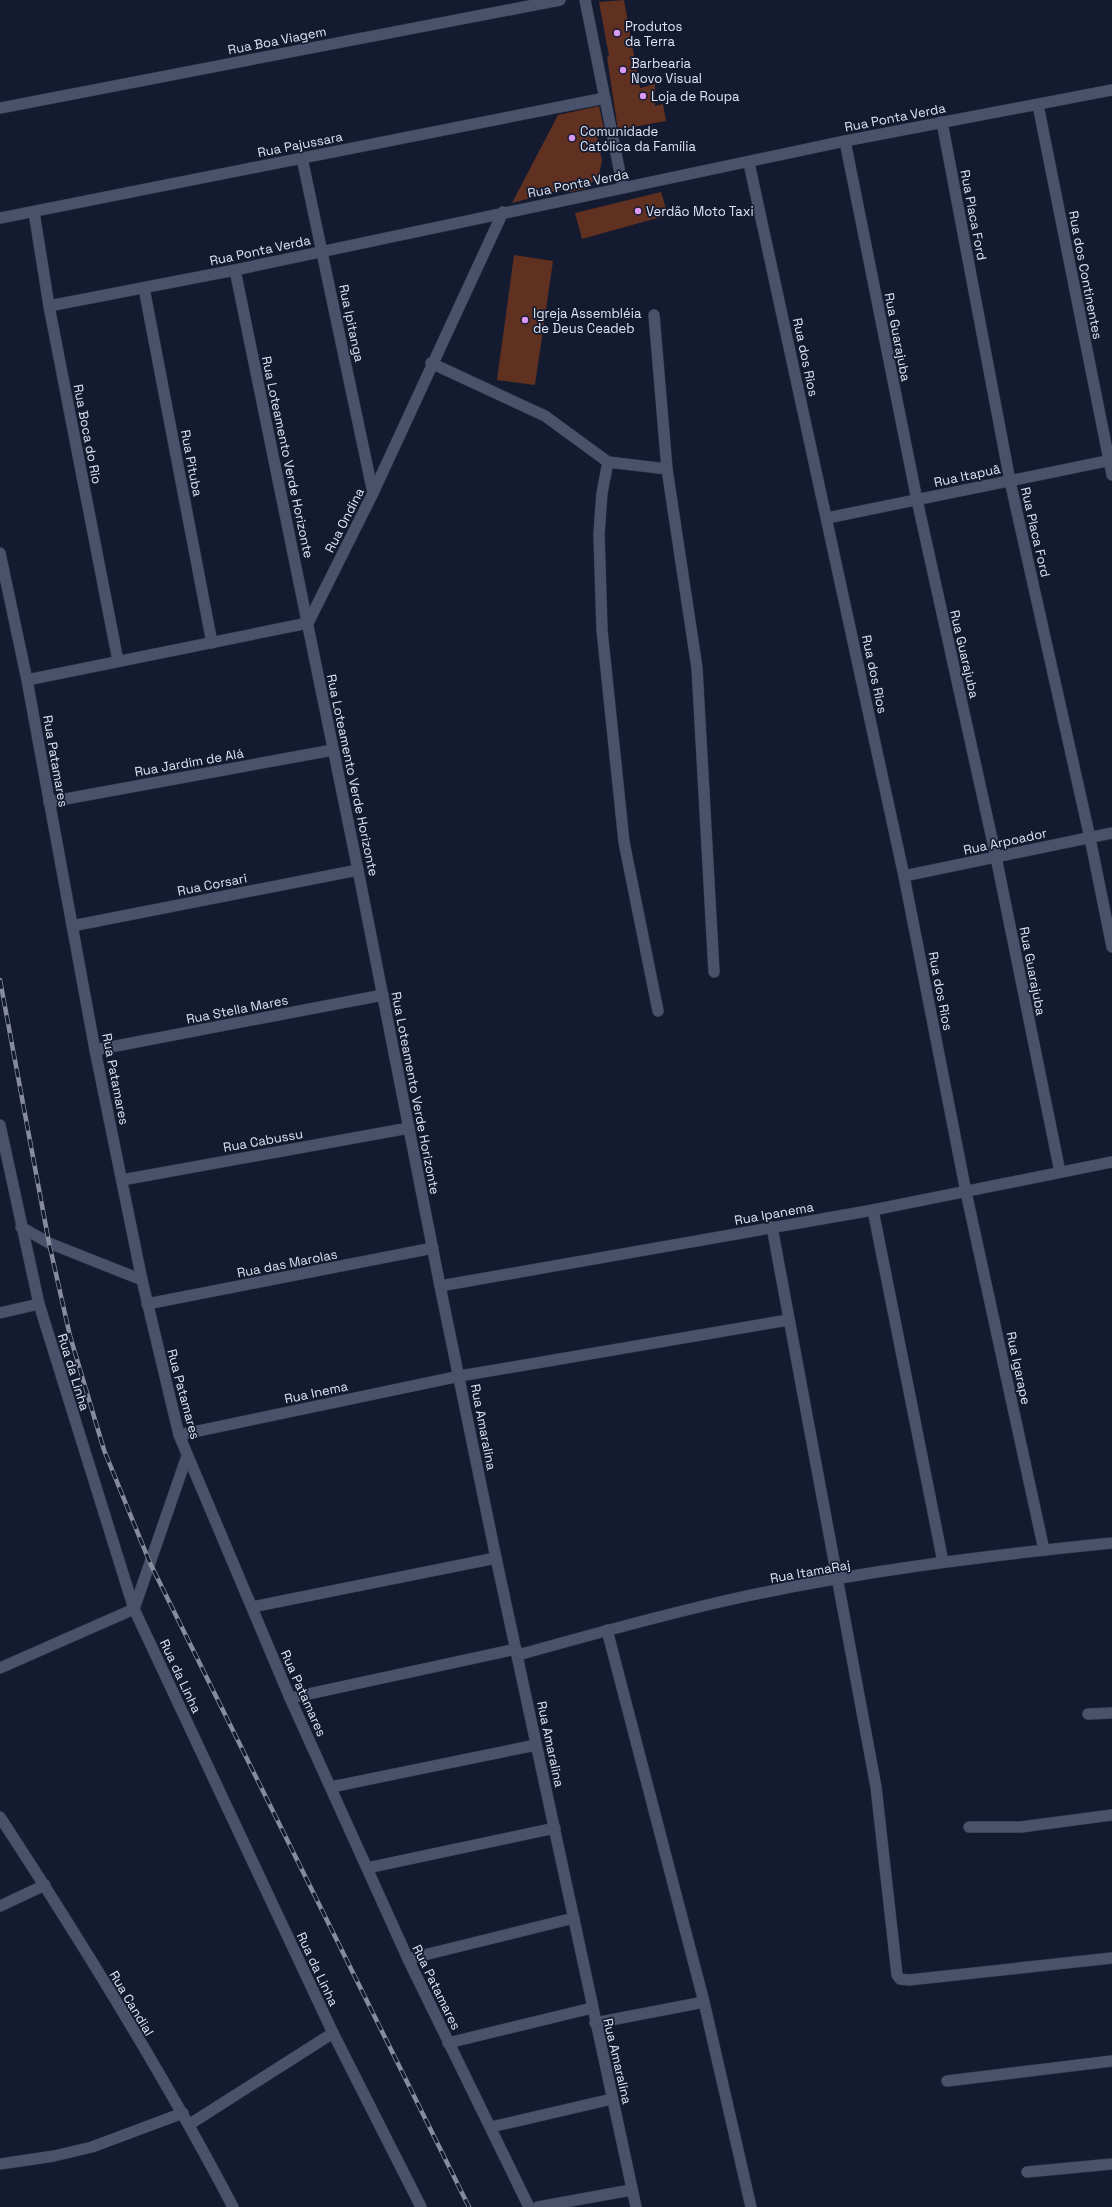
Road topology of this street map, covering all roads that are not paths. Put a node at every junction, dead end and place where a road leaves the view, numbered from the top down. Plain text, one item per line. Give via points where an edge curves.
1 (560, 0) edge
2 (585, 0) edge
3 (1112, 90) edge
4 (605, 98) junction
5 (1038, 105) junction
6 (0, 108) edge
7 (942, 122) junction
8 (845, 141) junction
9 (302, 158) junction
10 (749, 163) junction
11 (623, 188) junction
12 (34, 212) junction
13 (503, 212) junction
14 (0, 218) edge
15 (322, 250) junction
16 (235, 270) junction
17 (144, 288) junction
18 (49, 306) junction
19 (654, 315) dead end
20 (431, 363) junction
21 (1111, 460) edge
22 (608, 462) junction
23 (667, 470) junction
24 (1112, 475) edge
25 (1010, 481) junction
26 (373, 493) junction
27 (917, 500) junction
28 (827, 518) junction
29 (0, 553) edge
30 (308, 623) junction
31 (212, 643) junction
32 (118, 661) junction
33 (27, 680) junction
34 (333, 750) junction
35 (49, 802) junction
36 (1112, 833) edge
37 (1090, 838) junction
38 (996, 857) junction
39 (358, 870) junction
40 (904, 876) junction
41 (72, 926) junction
42 (1112, 947) edge
43 (714, 972) dead end
44 (383, 996) junction
45 (658, 1011) dead end
46 (95, 1050) junction
47 (0, 1125) edge
48 (409, 1128) junction
49 (1112, 1162) edge
50 (1060, 1172) junction
51 (122, 1180) junction
52 (966, 1192) junction
53 (872, 1210) junction
54 (21, 1227) junction
55 (772, 1227) junction
56 (433, 1248) junction
57 (142, 1280) junction
58 (440, 1286) junction
59 (39, 1304) junction
60 (147, 1304) junction
61 (0, 1313) edge
62 (788, 1320) junction
63 (460, 1376) junction
64 (178, 1435) junction
65 (187, 1456) junction
66 (1112, 1543) edge
67 (1044, 1550) junction
68 (496, 1558) junction
69 (943, 1562) junction
70 (836, 1580) junction
71 (252, 1607) junction
72 (134, 1609) junction
73 (607, 1630) junction
74 (517, 1652) junction
75 (0, 1668) edge
76 (290, 1698) junction
77 (1112, 1712) edge
78 (1088, 1714) dead end
79 (536, 1744) junction
80 (330, 1787) junction
81 (1112, 1815) edge
82 (0, 1817) edge
83 (969, 1827) dead end
84 (555, 1828) junction
85 (367, 1868) junction
86 (45, 1886) junction
87 (0, 1906) edge
88 (574, 1918) junction
89 (1112, 1958) edge
90 (408, 1959) junction
91 (704, 2002) junction
92 (592, 2008) junction
93 (595, 2023) junction
94 (333, 2032) junction
95 (448, 2043) junction
96 (1112, 2061) edge
97 (947, 2081) dead end
98 (612, 2099) junction
99 (183, 2113) junction
100 (190, 2124) junction
101 (491, 2127) junction
102 (0, 2164) edge
103 (1112, 2164) edge
104 (1027, 2172) dead end
105 (631, 2190) junction
106 (233, 2207) edge
107 (421, 2207) edge
108 (529, 2207) edge
109 (538, 2207) edge
110 (636, 2207) edge
111 (751, 2207) edge

1 - 6 street, Rua Boa Viagem
2 - 4 street
3 - 5 street, Rua Ponta Verda
4 - 9 street, Rua Pajussara
4 - 11 street
5 - 7 street, Rua Ponta Verda
5 - 21 street, Rua dos Continentes
7 - 8 street, Rua Ponta Verda
7 - 25 street, Rua Placa Ford
8 - 10 street, Rua Ponta Verda
8 - 27 street, Rua Guarajuba
9 - 12 street, Rua Pajussara
9 - 15 street, Rua Ipitanga
10 - 11 street, Rua Ponta Verda
10 - 28 street, Rua dos Rios
11 - 13 street, Rua Ponta Verda
12 - 14 street, Rua Pajussara
12 - 18 street, Rua Boca do Rio
13 - 15 street, Rua Ponta Verda
13 - 20 street, Rua Ondina
15 - 16 street, Rua Ponta Verda
15 - 26 street, Rua Ipitanga
16 - 17 street, Rua Ponta Verda
16 - 30 street, Rua Loteamento Verde Horizonte
17 - 18 street, Rua Ponta Verda
17 - 31 street, Rua Pituba
18 - 32 street, Rua Boca do Rio
19 - 23 street
20 - 22 street via 545,416
20 - 26 street, Rua Ondina
21 - 24 street, Rua dos Continentes
21 - 25 street, Rua Itapuã
22 - 23 street
22 - 45 street via 602,492 599,534 602,630 624,842
23 - 43 street via 697,668
25 - 27 street, Rua Itapuã
25 - 37 street, Rua Placa Ford
26 - 30 street, Rua Ondina
27 - 28 street, Rua Itapuã
27 - 38 street, Rua Guarajuba
28 - 40 street, Rua dos Rios
29 - 33 street, Rua Patamares
30 - 31 street
30 - 34 street, Rua Loteamento Verde Horizonte
31 - 32 street
32 - 33 street
33 - 35 street, Rua Patamares
34 - 35 street, Rua Jardim de Alá
34 - 39 street, Rua Loteamento Verde Horizonte
35 - 41 street, Rua Patamares
36 - 37 street, Rua Arpoador
37 - 38 street, Rua Arpoador
37 - 42 street, Rua Placa Ford
38 - 40 street, Rua Arpoador
38 - 50 street, Rua Guarajuba
39 - 41 street, Rua Corsari
39 - 44 street, Rua Loteamento Verde Horizonte
40 - 52 street, Rua dos Rios
41 - 46 street, Rua Patamares
44 - 46 street, Rua Stella Mares
44 - 48 street, Rua Loteamento Verde Horizonte
46 - 51 street, Rua Patamares
47 - 54 street, Rua da Linha
48 - 51 street, Rua Cabussu
48 - 56 street, Rua Loteamento Verde Horizonte
49 - 50 street, Rua Ipanema
50 - 52 street, Rua Ipanema
51 - 57 street, Rua Patamares
52 - 53 street, Rua Ipanema
52 - 67 street, Rua Igarape
53 - 55 street, Rua Ipanema
53 - 69 street
54 - 57 street via 49,1243
54 - 59 street, Rua da Linha
55 - 58 street, Rua Ipanema
55 - 62 street
56 - 58 street, Rua Loteamento Verde Horizonte
56 - 60 street, Rua das Marolas
57 - 60 street, Rua Patamares
58 - 63 street, Rua Amaralina
59 - 61 street
59 - 72 street, Rua da Linha
60 - 64 street, Rua Patamares
62 - 63 street, Rua Inema
62 - 70 street
63 - 64 street, Rua Inema
63 - 68 street, Rua Amaralina
64 - 65 street, Rua Patamares
65 - 71 street, Rua Patamares
65 - 72 street
66 - 67 street, Rua ItamaRaj
67 - 69 street, Rua ItamaRaj
68 - 71 street
68 - 74 street, Rua Amaralina
69 - 70 street, Rua ItamaRaj
70 - 73 street, Rua ItamaRaj via 723,1602
70 - 89 street via 876,1787 895,1963 900,1980
71 - 76 street, Rua Patamares
72 - 75 street
72 - 94 street, Rua da Linha
73 - 74 street, Rua ItamaRaj
73 - 91 street
74 - 76 street, Rua ItamaRaj
74 - 79 street, Rua Amaralina
76 - 80 street, Rua Patamares
77 - 78 street
79 - 80 street
79 - 84 street, Rua Amaralina
80 - 85 street, Rua Patamares
81 - 83 street via 1021,1827
82 - 86 street, Rua Candial
84 - 85 street
84 - 88 street, Rua Amaralina
85 - 90 street, Rua Patamares
86 - 87 street
86 - 99 street, Rua Candial
88 - 90 street
88 - 92 street, Rua Amaralina
90 - 95 street, Rua Patamares
91 - 93 street
91 - 111 street
92 - 93 street, Rua Amaralina
92 - 95 street
93 - 98 street, Rua Amaralina
94 - 100 street
94 - 107 street, Rua da Linha
95 - 101 street, Rua Patamares
96 - 97 street
98 - 101 street
98 - 105 street, Rua Amaralina
99 - 100 street, Rua Candial
99 - 102 street via 92,2147
100 - 106 street, Rua Candial
101 - 108 street, Rua Patamares
103 - 104 street
105 - 109 street
105 - 110 street, Rua Amaralina

